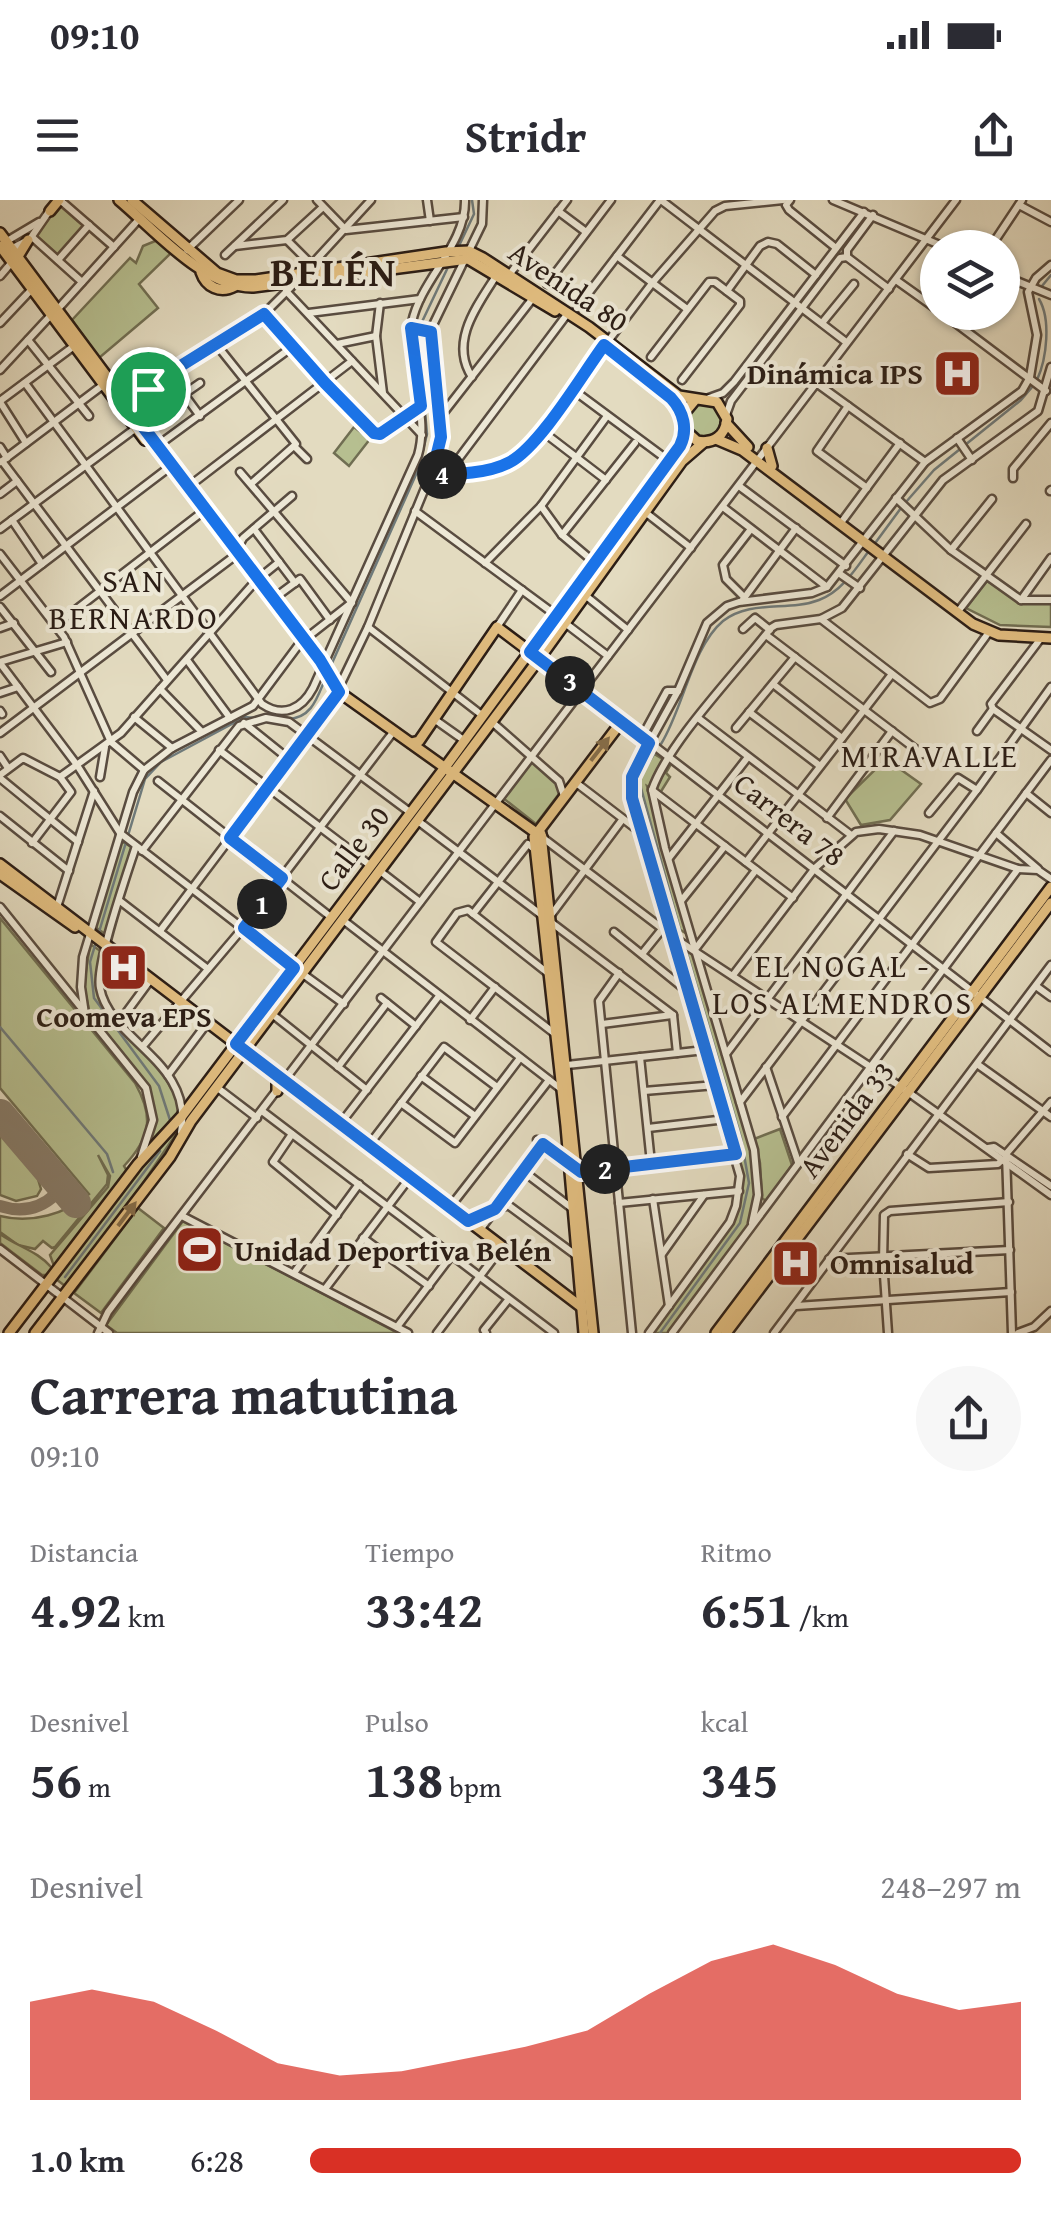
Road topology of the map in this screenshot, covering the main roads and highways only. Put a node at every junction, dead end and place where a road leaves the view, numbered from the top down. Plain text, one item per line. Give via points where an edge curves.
1 (119, 200) edge
2 (132, 200) edge
3 (30, 238) road end
4 (6, 249) edge
5 (185, 251) junction
6 (455, 255) junction
7 (313, 263) road end
8 (323, 270) junction
9 (300, 277) junction
10 (54, 313) junction
11 (606, 343) junction
12 (696, 400) junction
13 (125, 409) junction
14 (683, 416) junction
15 (726, 419) junction
16 (685, 430) junction
17 (716, 439) junction
18 (704, 442) junction
19 (762, 456) junction
20 (203, 511) junction
21 (875, 548) junction
22 (256, 581) junction
23 (561, 620) junction
24 (1048, 636) edge
25 (302, 642) junction
26 (535, 656) junction
27 (488, 719) junction
28 (417, 745) junction
29 (450, 770) junction
30 (539, 833) junction
31 (553, 846) road end
32 (539, 851) junction
33 (0, 864) edge
34 (0, 874) edge
35 (1051, 883) edge
36 (1051, 902) edge
37 (549, 917) junction
38 (97, 938) junction
39 (297, 969) junction
40 (976, 995) junction
41 (241, 1047) junction
42 (281, 1078) junction
43 (905, 1090) junction
44 (277, 1091) road end
45 (566, 1093) junction
46 (573, 1167) junction
47 (580, 1308) junction
48 (9, 1333) edge
49 (36, 1333) edge
50 (583, 1333) edge
51 (594, 1333) edge
52 (716, 1333) edge
53 (726, 1333) edge

1 - 5 main road
2 - 5 main road
3 - 4 main road
4 - 10 main road
4 - 10 main road
5 - 9 main road via 236,280
5 - 9 main road via 215,280 235,286 285,288
6 - 8 main road
6 - 9 main road
6 - 11 main road, Avenida 80
6 - 11 main road, Avenida 80 via 509,275
7 - 8 main road
8 - 9 main road
10 - 13 main road
10 - 13 main road
11 - 12 main road, Avenida 80 via 679,396
11 - 14 main road, Avenida 80
12 - 14 main road
12 - 15 main road via 720,404
13 - 20 main road
13 - 20 main road
14 - 16 main road
15 - 17 main road
15 - 19 main road via 741,442
16 - 18 main road
16 - 23 main road, Calle 30
17 - 18 main road
17 - 19 main road
18 - 23 main road, Calle 30
19 - 21 main road
19 - 21 main road
20 - 22 main road
21 - 24 main road via 996,628
21 - 24 main road via 989,632
22 - 25 main road
22 - 25 main road
23 - 26 main road, Calle 30
25 - 28 main road via 336,688
26 - 27 main road, Calle 30
26 - 28 main road, Carrera 78 via 497,627
30 -> 26 main road, Carrera 78 via 622,721
27 - 29 main road, Calle 30
27 - 29 main road, Calle 30 via 465,741
28 - 29 main road
29 - 30 main road
29 - 39 main road, Calle 30
30 - 32 main road
31 - 32 main road
32 - 37 main road
33 - 38 main road
34 - 38 main road
35 - 40 main road, Avenida 33
36 - 40 main road, Avenida 33
37 - 45 main road
37 - 45 main road via 549,974
38 - 41 main road
39 - 41 main road, Calle 30
39 - 41 main road, Calle 30 via 272,1014
40 - 43 main road, Avenida 33
41 - 42 main road
41 - 48 main road, Calle 30 via 138,1164
49 -> 41 main road, Calle 30 via 148,1187
42 - 44 main road
42 - 47 main road
43 - 52 main road, Avenida 33
43 - 53 main road, Avenida 33
45 - 46 main road
46 - 47 main road
46 - 51 main road
47 - 50 main road

